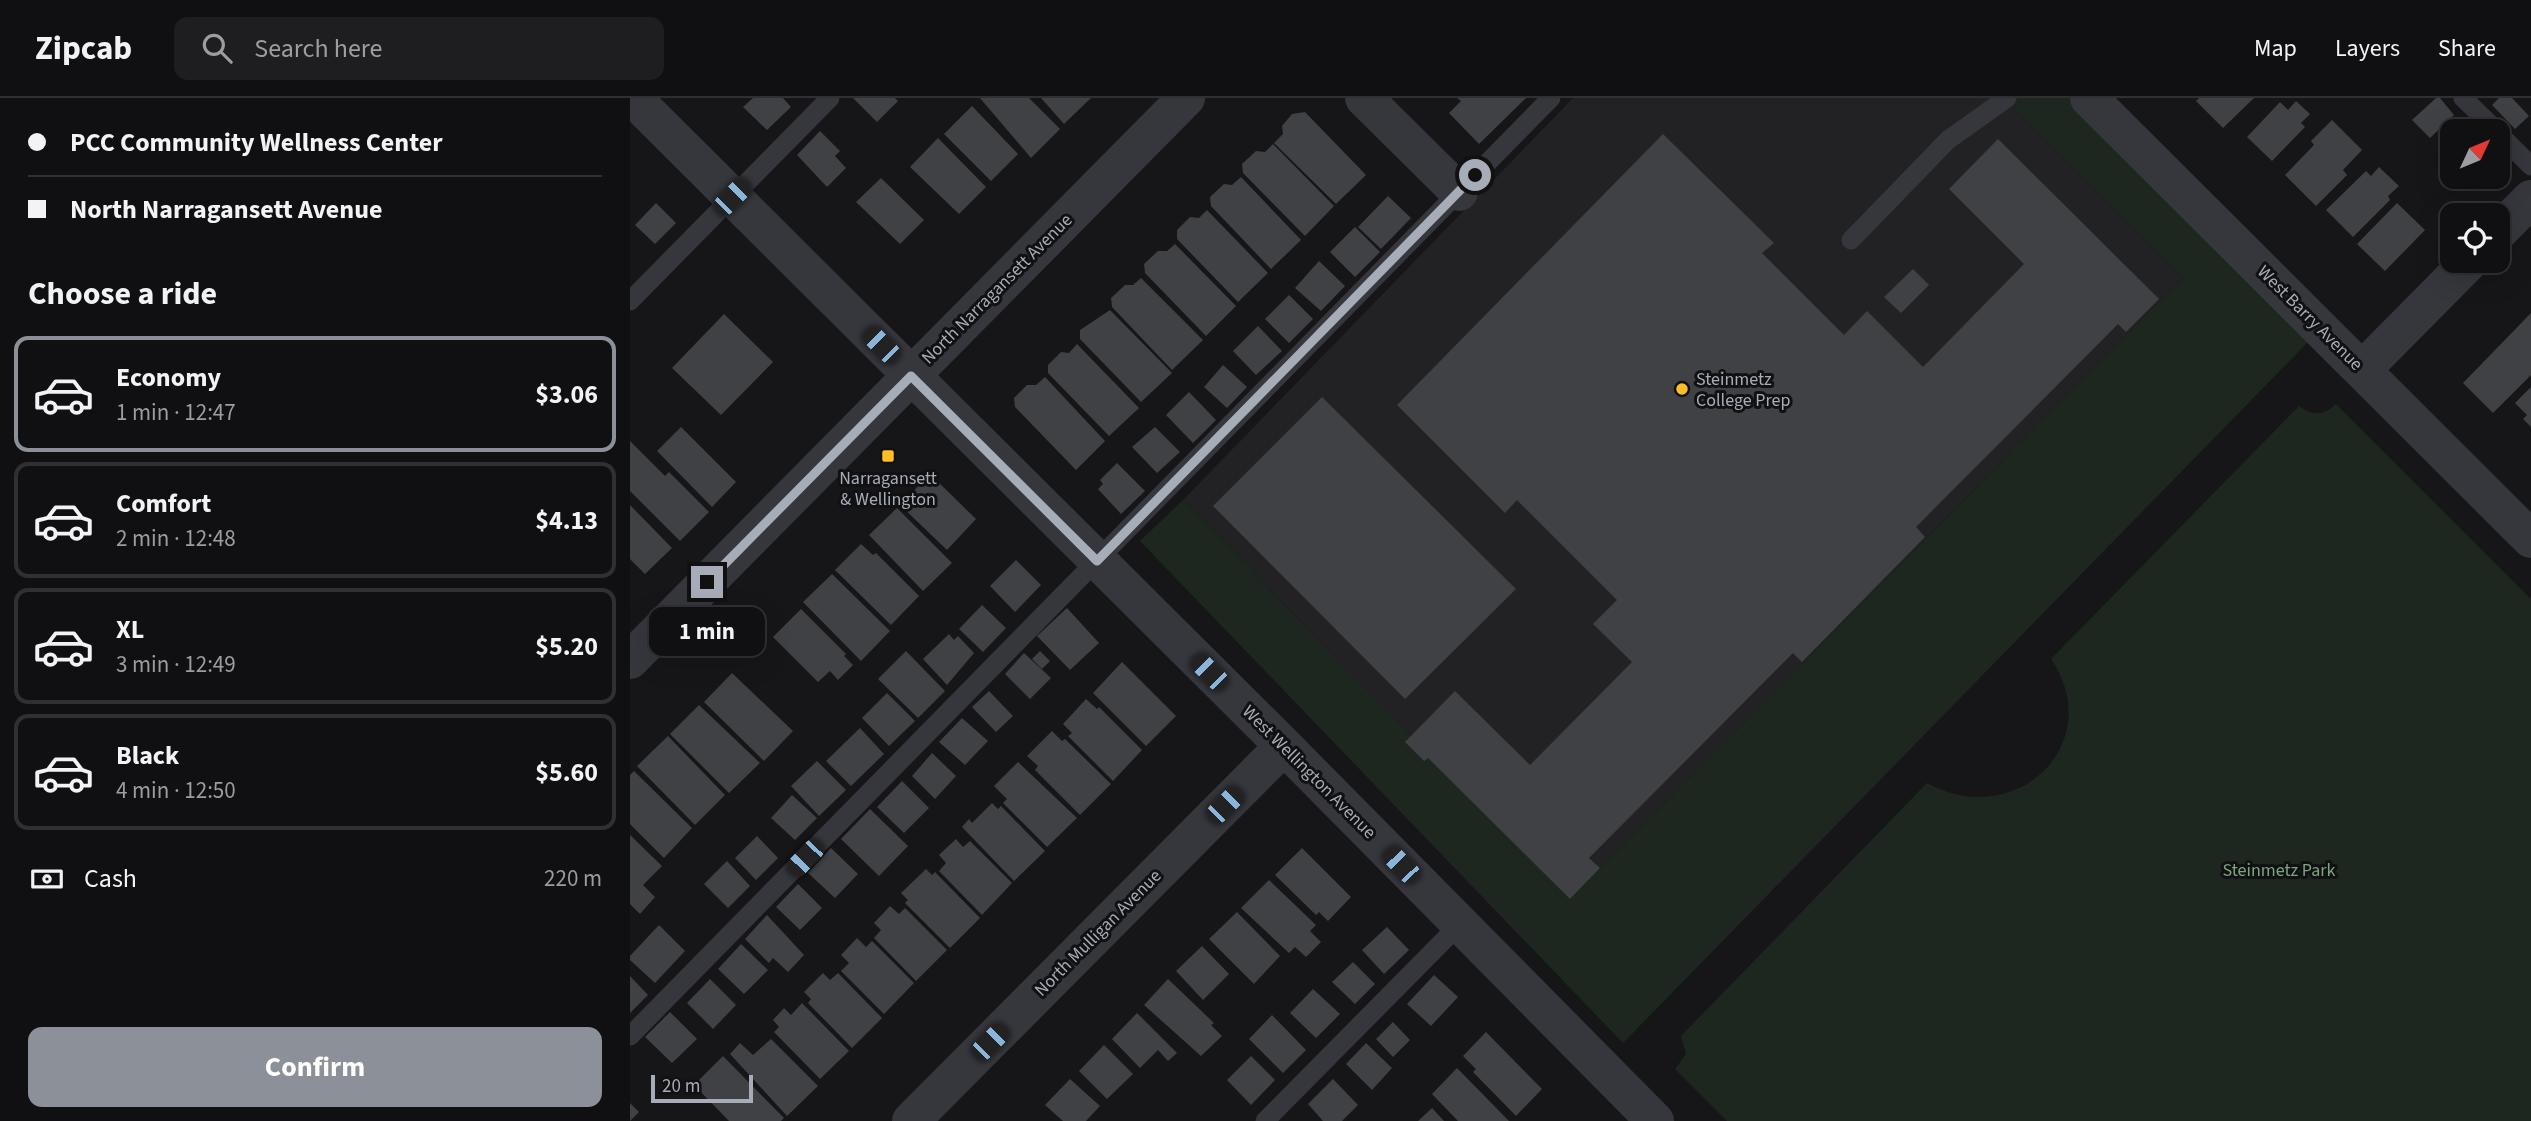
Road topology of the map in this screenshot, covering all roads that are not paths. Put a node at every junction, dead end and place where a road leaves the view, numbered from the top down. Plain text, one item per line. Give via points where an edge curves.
1 (633, 98) edge
2 (830, 98) edge
3 (1186, 98) edge
4 (1364, 98) edge
5 (1551, 98) edge
6 (2007, 98) edge
7 (2089, 98) edge
8 (2463, 98) edge
9 (2484, 119) edge
10 (2510, 145) edge
11 (2531, 166) edge
12 (1459, 192) junction
13 (732, 197) junction
14 (2531, 199) edge
15 (2510, 220) edge
16 (1852, 240) dead end
17 (2458, 273) edge
18 (630, 301) edge
19 (2362, 370) junction
20 (911, 376) junction
21 (2531, 539) edge
22 (1097, 561) junction
23 (630, 660) edge
24 (1284, 746) junction
25 (1460, 924) junction
26 (630, 1036) edge
27 (1640, 1116) edge
28 (911, 1121) edge
29 (1265, 1121) edge

1 - 13 street, West Wellington Avenue
2 - 13 lane
3 - 20 street, North Narragansett Avenue
4 - 12 street
5 - 12 lane
6 - 16 lane via 1948,140
7 - 19 street, West Barry Avenue
8 - 9 lane
10 - 11 lane
12 - 22 lane
13 - 18 lane
13 - 20 street, West Wellington Avenue
14 - 15 street
17 - 19 street
19 - 21 street, West Barry Avenue
20 - 22 street, West Wellington Avenue
20 - 23 street, North Narragansett Avenue
22 - 24 street, West Wellington Avenue
22 - 26 lane
24 - 25 street, West Wellington Avenue
24 - 28 street, North Mulligan Avenue
25 - 27 street, West Wellington Avenue
25 - 29 lane

